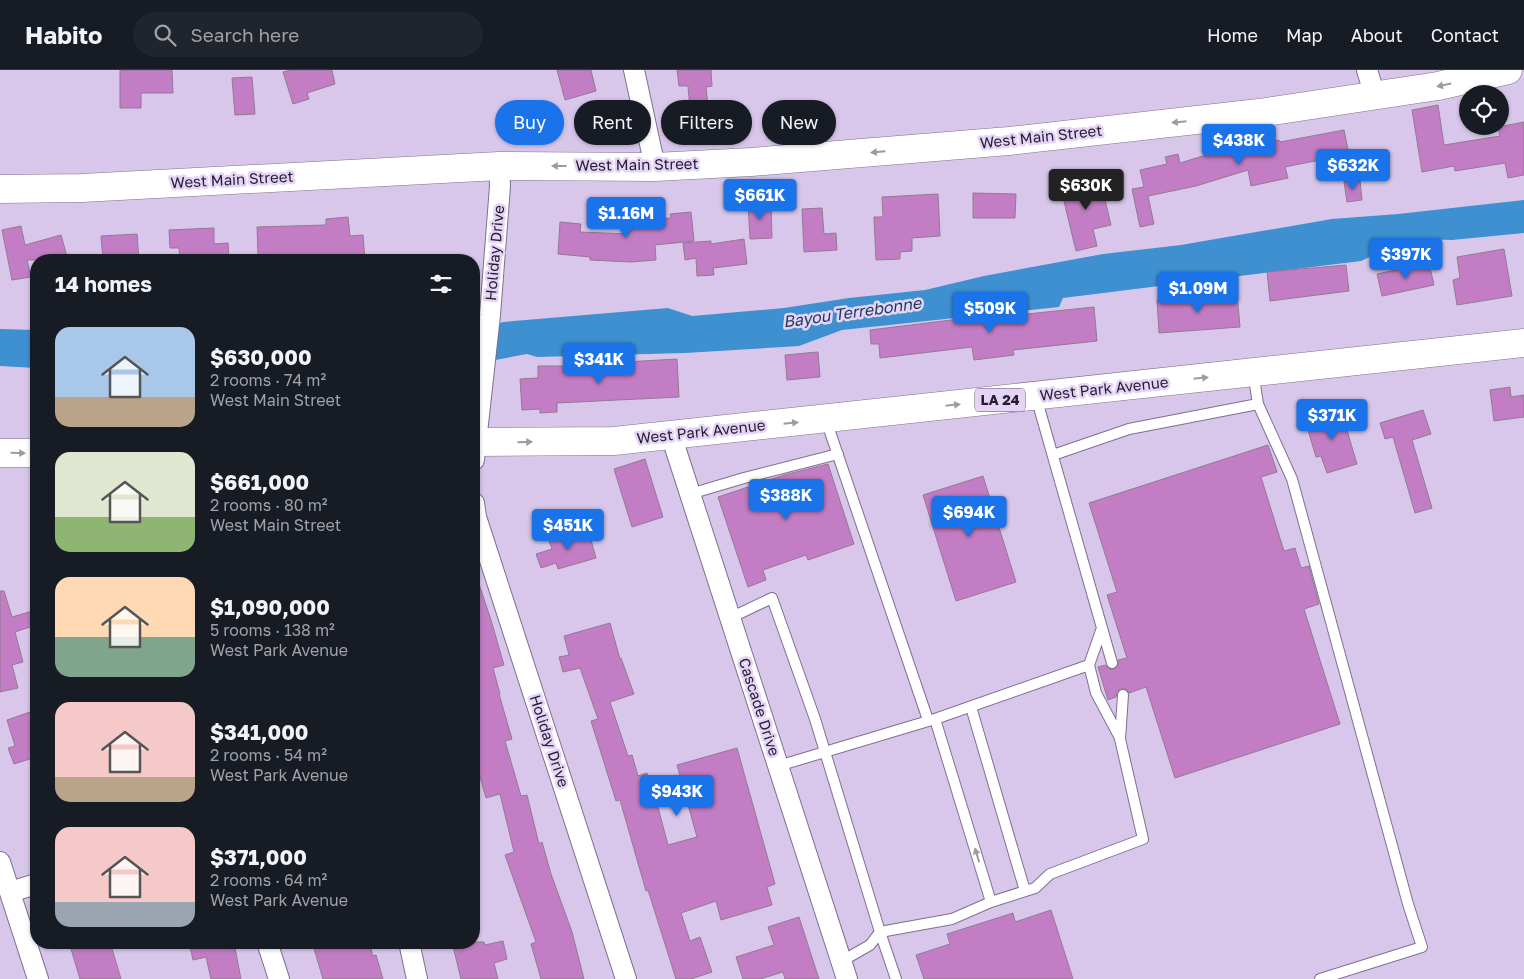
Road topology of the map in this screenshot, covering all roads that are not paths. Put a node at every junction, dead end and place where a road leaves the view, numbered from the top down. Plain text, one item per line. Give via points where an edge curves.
1 (634, 70) edge
2 (1367, 70) edge
3 (1508, 70) edge
4 (1375, 96) junction
5 (499, 166) junction
6 (655, 166) junction
7 (0, 189) edge
8 (1524, 343) edge
9 (1253, 372) junction
10 (1036, 396) junction
11 (1258, 404) junction
12 (480, 405) edge
13 (826, 419) junction
14 (671, 435) junction
15 (480, 448) edge
16 (0, 453) edge
17 (30, 453) edge
18 (838, 454) junction
19 (1053, 455) junction
20 (690, 494) junction
21 (480, 529) edge
22 (730, 618) junction
23 (1102, 628) junction
24 (1112, 663) dead end
25 (1089, 665) junction
26 (1122, 695) dead end
27 (971, 707) junction
28 (932, 720) junction
29 (1120, 739) junction
30 (825, 752) junction
31 (778, 766) junction
32 (0, 862) edge
33 (30, 886) edge
34 (1025, 891) junction
35 (10, 892) junction
36 (991, 902) junction
37 (880, 932) junction
38 (269, 949) edge
39 (411, 949) edge
40 (845, 970) edge
41 (38, 979) edge
42 (279, 979) edge
43 (417, 979) edge
44 (626, 979) edge
45 (896, 979) edge
46 (1320, 979) edge

1 - 6 street
2 - 4 street
3 -> 4 main road, West Main Street
4 -> 6 main road, West Main Street via 1258,113 1009,141 751,162
6 -> 5 main road, West Main Street
5 - 7 main road, West Main Street via 82,188
5 - 12 street, Holiday Drive via 490,315
8 - 9 main road, West Park Avenue / LA 24
10 -> 9 main road, West Park Avenue / LA 24
9 - 11 lane
13 -> 10 main road, West Park Avenue / LA 24
10 - 19 lane
11 - 19 lane via 1129,429
11 - 46 lane via 1292,479 1422,947
14 -> 13 main road, West Park Avenue / LA 24
13 - 18 lane
15 -> 14 main road, West Park Avenue / LA 24
14 - 20 street, Cascade Drive
16 -> 17 main road
18 - 20 lane
18 - 28 lane
19 - 23 lane
20 - 22 street, Cascade Drive
21 - 44 street, Holiday Drive
22 - 30 lane via 772,598
22 - 31 street, Cascade Drive
23 - 24 lane
23 - 25 lane
25 - 27 lane
25 - 29 lane via 1096,694
26 - 29 lane
27 - 28 lane
27 - 34 lane
28 - 30 lane
36 -> 28 lane
29 - 34 lane via 1143,839 1050,874 1035,888
30 - 31 lane
30 - 37 lane
31 - 40 street, Cascade Drive
32 - 35 street
33 - 35 street
34 - 36 lane
35 - 41 street
36 - 37 lane via 952,919
37 - 40 lane
37 - 45 lane
38 - 42 street
39 - 43 street

